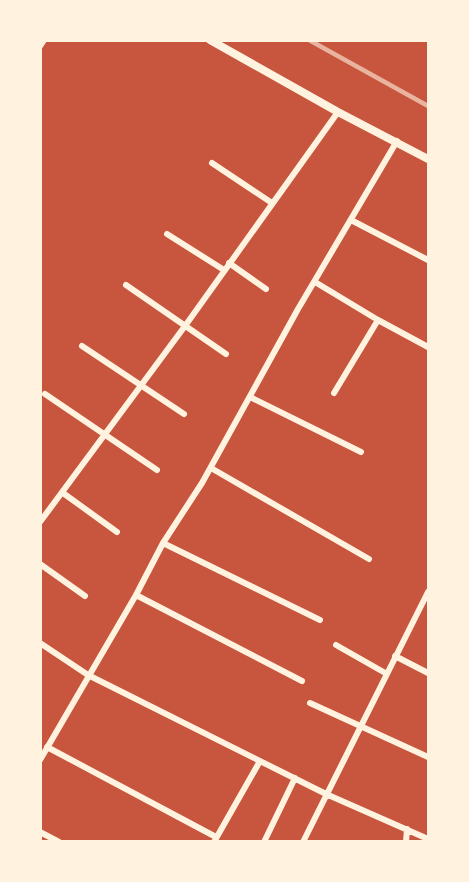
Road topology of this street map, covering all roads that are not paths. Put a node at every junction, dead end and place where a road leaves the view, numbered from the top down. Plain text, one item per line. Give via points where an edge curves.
1 (44, 40) edge
2 (210, 40) edge
3 (40, 46) edge
4 (338, 112) junction
5 (398, 141) junction
6 (429, 159) edge
7 (212, 164) dead end
8 (272, 203) junction
9 (351, 220) junction
10 (167, 234) dead end
11 (429, 260) edge
12 (229, 263) junction
13 (224, 270) junction
14 (315, 282) junction
15 (126, 285) dead end
16 (266, 289) dead end
17 (378, 320) junction
18 (185, 326) junction
19 (82, 346) dead end
20 (429, 347) edge
21 (226, 354) dead end
22 (141, 386) junction
23 (334, 393) dead end
24 (45, 394) dead end
25 (250, 397) junction
26 (184, 414) dead end
27 (105, 434) junction
28 (361, 452) dead end
29 (211, 468) junction
30 (156, 470) dead end
31 (63, 493) junction
32 (42, 518) edge
33 (117, 532) dead end
34 (163, 543) junction
35 (369, 559) dead end
36 (40, 564) edge
37 (429, 592) edge
38 (136, 595) junction
39 (85, 596) dead end
40 (320, 620) dead end
41 (40, 643) edge
42 (336, 645) dead end
43 (395, 657) junction
44 (429, 673) edge
45 (387, 674) junction
46 (88, 675) junction
47 (302, 681) dead end
48 (310, 703) dead end
49 (362, 727) junction
50 (48, 747) junction
51 (429, 757) edge
52 (40, 760) edge
53 (260, 761) junction
54 (295, 778) junction
55 (326, 794) junction
56 (407, 829) junction
57 (40, 832) edge
58 (215, 839) edge
59 (429, 839) edge
60 (59, 842) edge
61 (264, 842) edge
62 (303, 842) edge
63 (406, 842) edge

1 - 3 street
2 - 4 street
4 - 5 street
4 - 8 street
5 - 6 street
5 - 9 street
7 - 8 street
8 - 12 street
9 - 11 street
9 - 14 street
10 - 13 street
12 - 13 street
12 - 16 street
13 - 18 street
14 - 17 street
14 - 25 street
15 - 18 street
17 - 20 street
17 - 23 street
18 - 21 street
18 - 22 street
19 - 22 street
22 - 26 street
22 - 27 street
24 - 27 street
25 - 28 street
25 - 29 street
27 - 30 street
27 - 31 street
29 - 34 street
29 - 35 street
31 - 32 street
31 - 33 street
34 - 38 street
34 - 40 street
36 - 39 street
37 - 43 street
38 - 46 street
38 - 47 street
41 - 46 street
42 - 45 street
43 - 44 street
43 - 45 street
45 - 49 street
46 - 50 street
46 - 53 street
48 - 49 street
49 - 51 street
49 - 55 street
50 - 52 street
50 - 58 street
53 - 54 street
53 - 58 street
54 - 55 street
54 - 61 street
55 - 56 street
55 - 62 street
56 - 59 street
56 - 63 street
57 - 60 street

